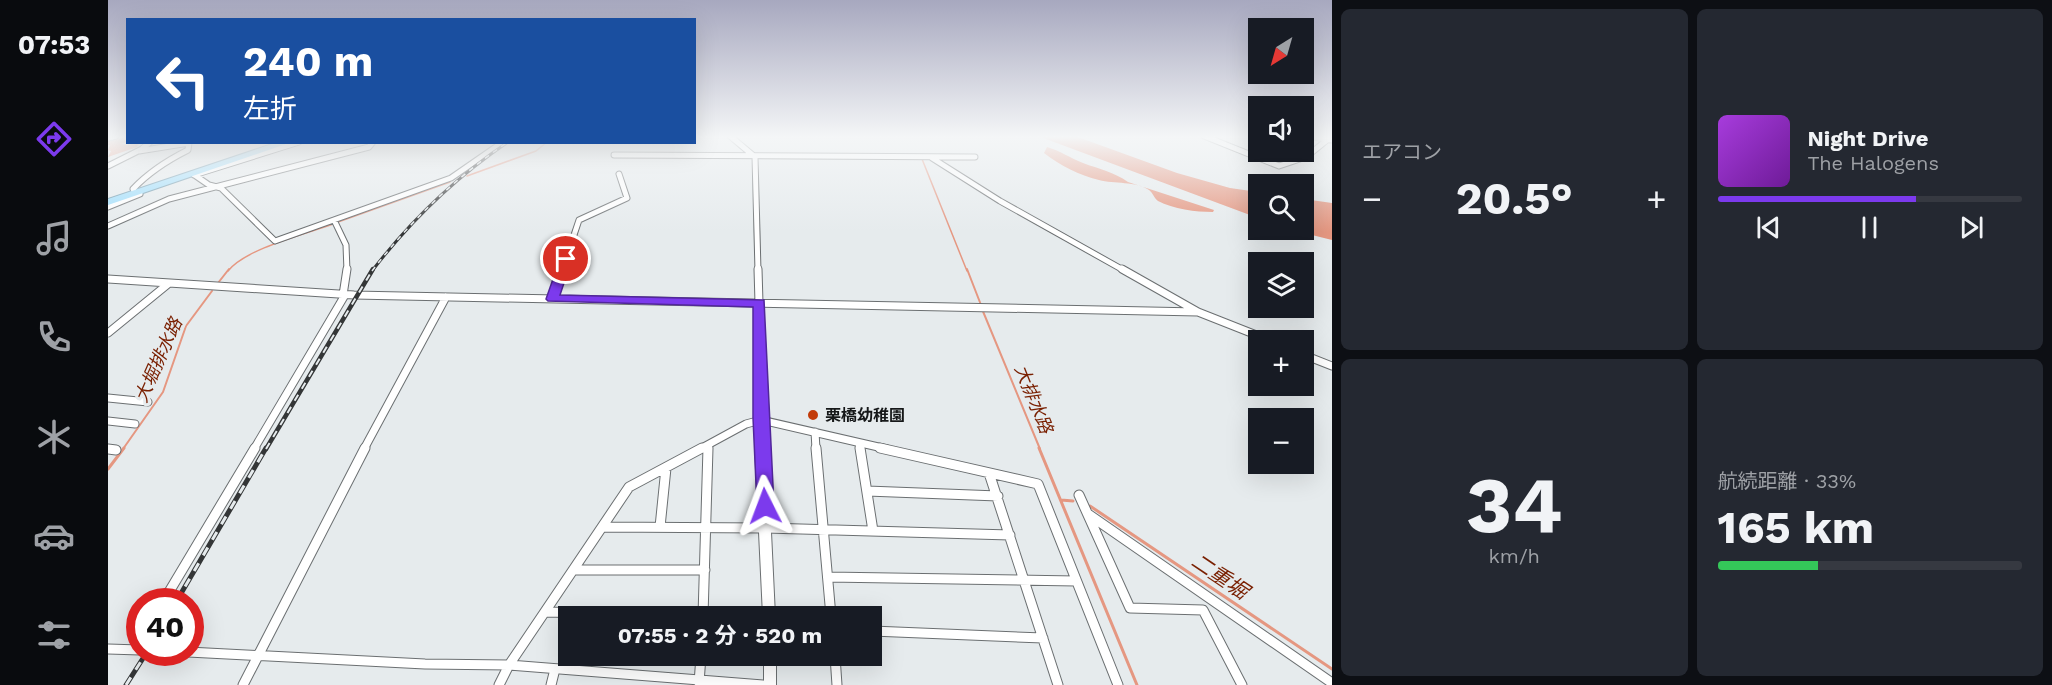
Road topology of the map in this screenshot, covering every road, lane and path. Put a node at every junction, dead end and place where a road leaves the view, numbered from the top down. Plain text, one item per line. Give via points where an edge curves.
1 (157, 168) edge
2 (206, 168) edge
3 (214, 168) edge
4 (216, 168) edge
5 (290, 168) edge
6 (466, 168) edge
7 (755, 168) edge
8 (947, 168) edge
9 (619, 174) dead end
10 (194, 175) junction
11 (218, 187) junction
12 (146, 190) junction
13 (135, 192) junction
14 (108, 203) edge
15 (334, 220) junction
16 (108, 225) edge
17 (108, 279) edge
18 (168, 284) junction
19 (344, 295) junction
20 (446, 297) junction
21 (553, 299) junction
22 (759, 303) junction
23 (973, 308) joint
24 (1198, 312) junction
25 (1248, 332) edge
26 (108, 333) edge
27 (1314, 359) edge
28 (1332, 366) edge
29 (108, 398) edge
30 (148, 402) dead end
31 (761, 420) junction
32 (108, 421) edge
33 (135, 424) dead end
34 (815, 432) junction
35 (859, 443) junction
36 (708, 445) junction
37 (666, 468) junction
38 (989, 473) junction
39 (867, 491) junction
40 (1079, 495) dead end
41 (998, 496) junction
42 (1088, 514) junction
43 (602, 527) junction
44 (660, 527) junction
45 (766, 528) junction
46 (707, 529) junction
47 (824, 529) junction
48 (873, 531) junction
49 (1010, 535) junction
50 (573, 570) junction
51 (705, 570) junction
52 (828, 577) junction
53 (1024, 580) junction
54 (1076, 581) junction
55 (171, 588) edge
56 (703, 606) edge
57 (769, 606) edge
58 (830, 606) edge
59 (546, 612) junction
60 (558, 612) edge
61 (882, 630) edge
62 (1043, 638) junction
63 (126, 647) edge
64 (108, 649) edge
65 (204, 653) edge
66 (256, 657) junction
67 (509, 665) junction
68 (700, 666) edge
69 (770, 666) edge
70 (836, 666) edge
71 (555, 669) junction
72 (616, 680) edge
73 (1332, 682) edge
74 (699, 683) edge
75 (243, 685) edge
76 (499, 685) edge
77 (551, 685) edge
78 (763, 685) edge
79 (770, 685) edge
80 (837, 685) edge
81 (1058, 685) edge
82 (1118, 685) edge
83 (1242, 685) edge

1 - 13 street via 140,182
2 - 13 highway
3 - 10 highway
4 - 10 street
5 - 11 street
6 - 15 street via 452,178
7 - 22 street
8 - 24 street
9 - 21 street via 627,198 579,220
10 - 11 street
10 - 12 highway
11 - 15 street via 275,240
11 - 16 street via 169,199
12 - 13 highway
12 - 14 street
13 - 14 highway
15 - 19 street via 346,245
17 - 18 street
18 - 19 street
18 - 26 street
19 - 20 street
19 - 55 street
20 - 21 street
20 - 66 street
21 - 22 street
22 - 23 street
22 - 31 street
23 - 24 street
24 - 25 street
27 - 28 street
29 - 30 street
31 - 34 street
31 - 36 street
31 - 45 street
32 - 33 street
34 - 35 street
34 - 47 street
35 - 38 street
35 - 39 street
36 - 37 street
36 - 46 street
37 - 43 street via 629,487
37 - 44 street
38 - 41 street
38 - 54 street via 1038,484
39 - 41 street
39 - 48 street
40 - 42 street
41 - 49 street
42 - 73 street
42 - 83 street via 1130,608 1203,610
43 - 44 street
43 - 50 street
44 - 46 street
45 - 46 street
45 - 47 street
45 - 57 street
46 - 51 street
47 - 48 street
47 - 52 street
48 - 49 street
49 - 53 street
50 - 51 street
50 - 59 street
51 - 56 street
52 - 53 street
52 - 58 street
53 - 54 street
53 - 62 street
54 - 82 street
59 - 60 street
59 - 67 street
61 - 62 street
62 - 81 street
63 - 64 street
65 - 66 street
66 - 67 street
66 - 75 street
67 - 71 street
67 - 76 street
68 - 74 street
69 - 79 street
70 - 80 street
71 - 72 street
71 - 77 street
72 - 74 street
74 - 78 street

